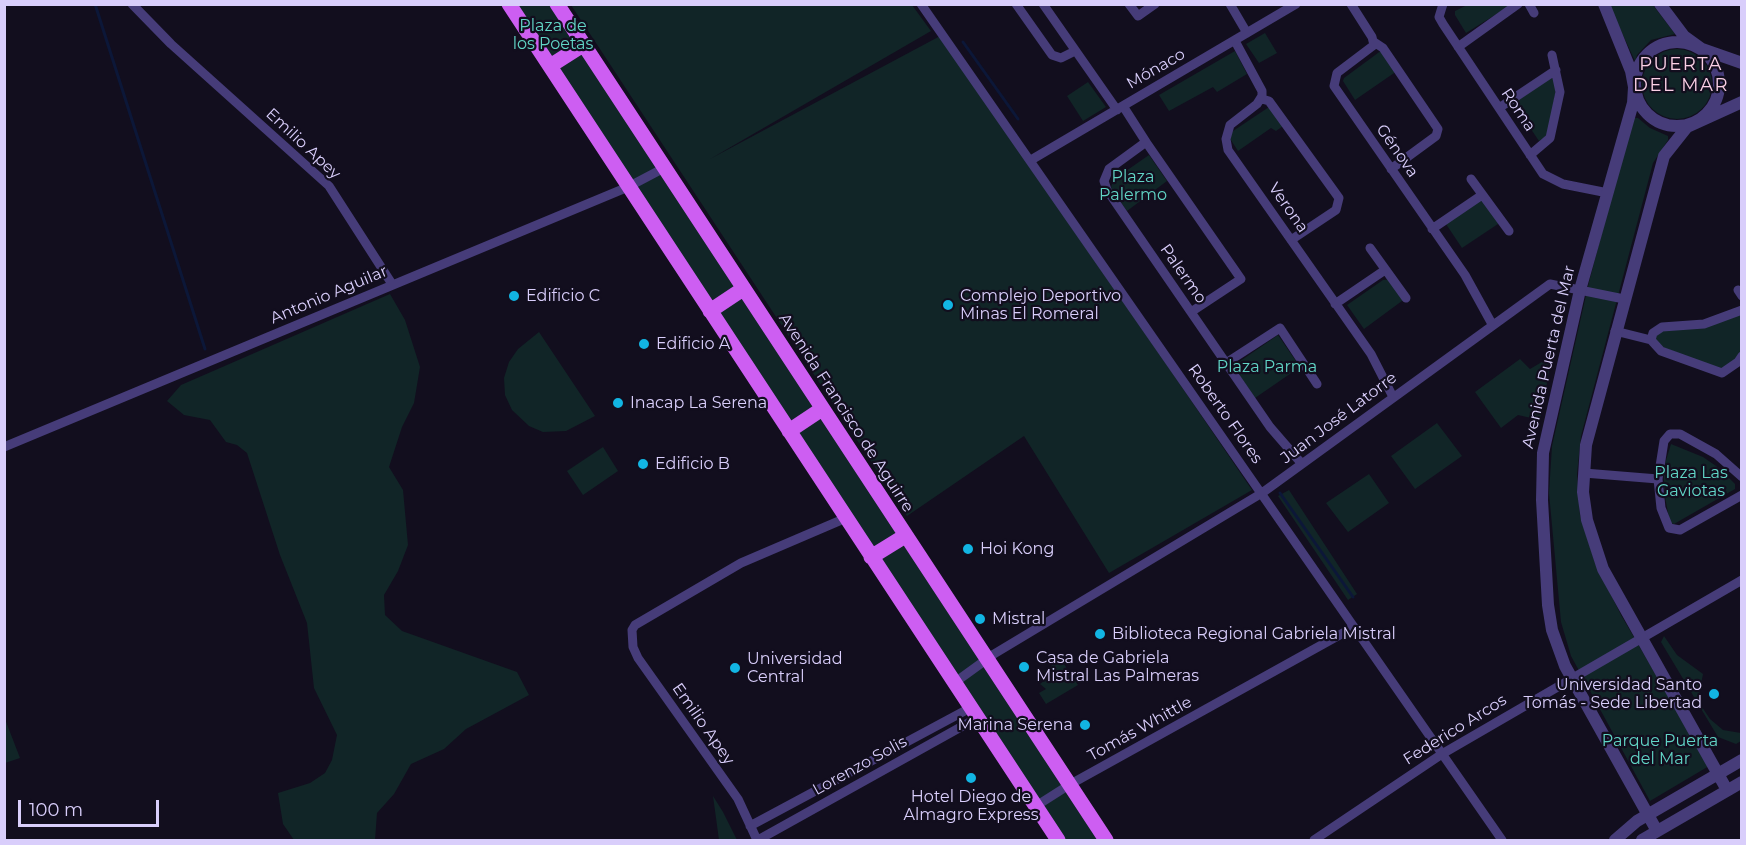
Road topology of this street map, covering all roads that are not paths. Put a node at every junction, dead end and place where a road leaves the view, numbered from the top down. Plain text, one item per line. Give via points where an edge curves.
1 (132, 4) edge
2 (509, 4) edge
3 (556, 4) edge
4 (921, 4) edge
5 (1016, 4) edge
6 (1043, 4) edge
7 (1129, 4) edge
8 (1155, 4) edge
9 (1230, 4) edge
10 (1296, 4) edge
11 (1351, 4) edge
12 (1443, 4) edge
13 (1518, 4) edge
14 (1660, 4) edge
15 (1605, 5) edge
16 (1247, 33) junction
17 (1235, 40) junction
18 (1374, 42) junction
19 (583, 45) junction
20 (1458, 47) junction
21 (1702, 49) junction
22 (1075, 51) junction
23 (1552, 55) dead end
24 (1742, 63) edge
25 (550, 66) junction
26 (1556, 70) junction
27 (1634, 87) junction
28 (1262, 99) junction
29 (1742, 102) edge
30 (1120, 108) junction
31 (1499, 108) junction
32 (1702, 118) junction
33 (1146, 142) junction
34 (1530, 155) junction
35 (1031, 160) junction
36 (664, 168) junction
37 (1391, 169) junction
38 (1471, 179) dead end
39 (628, 187) junction
40 (1608, 193) junction
41 (1482, 195) junction
42 (1432, 229) junction
43 (1509, 231) dead end
44 (1291, 240) junction
45 (1370, 248) dead end
46 (1385, 270) junction
47 (392, 284) junction
48 (743, 289) junction
49 (1580, 290) junction
50 (1406, 298) dead end
51 (1624, 299) junction
52 (1335, 304) junction
53 (1742, 310) edge
54 (710, 311) junction
55 (1191, 312) junction
56 (1492, 324) junction
57 (1615, 331) junction
58 (1651, 340) junction
59 (1742, 356) edge
60 (1226, 363) junction
61 (1317, 384) dead end
62 (1393, 397) junction
63 (822, 409) junction
64 (789, 431) junction
65 (4, 447) edge
66 (1302, 464) junction
67 (1584, 473) junction
68 (1742, 477) edge
69 (1658, 479) junction
70 (1262, 494) junction
71 (1742, 495) edge
72 (846, 518) junction
73 (905, 536) junction
74 (871, 557) junction
75 (1742, 580) edge
76 (1353, 627) junction
77 (1640, 638) junction
78 (987, 659) junction
79 (1570, 677) junction
80 (954, 683) junction
81 (974, 713) junction
82 (1442, 754) junction
83 (1742, 760) edge
84 (1718, 774) junction
85 (1742, 782) edge
86 (1069, 785) junction
87 (1727, 790) junction
88 (1036, 806) junction
89 (1648, 815) junction
90 (750, 825) junction
91 (1657, 831) junction
92 (758, 840) edge
93 (1058, 840) edge
94 (1106, 840) edge
95 (1314, 840) edge
96 (1502, 840) edge
97 (1614, 840) edge
98 (1642, 840) edge

1 - 47 street, Emilio Apey via 329,186
2 - 25 main road
3 - 19 main road, Avenida Francisco de Aguirre
4 - 35 street, Roberto Flores
5 - 22 street via 1052,55 1061,58
6 - 22 street
7 - 8 street via 1138,16
9 - 16 street
10 - 16 street, Mónaco
11 - 18 street
12 - 20 street, Roma via 1439,17
13 - 20 street
14 - 21 street via 1684,36
15 - 27 street, Avenida Puerta del Mar
16 - 17 street, Mónaco
17 - 28 street via 1262,91
17 - 30 street, Mónaco
18 - 37 street, Génova via 1371,50 1336,74 1333,82
18 - 37 street via 1383,48 1438,129 1436,136
19 - 25 main road
19 - 36 main road, Avenida Francisco de Aguirre
20 - 31 street, Roma
21 - 24 street, Avenida Puerta del Mar
21 - 27 street, Avenida Puerta del Mar via 1690,43 1662,43 1641,60
21 - 32 street via 1712,59 1719,84 1711,109
22 - 30 street
23 - 26 street
25 - 39 main road
26 - 31 street
26 - 34 street via 1560,92 1550,138
27 - 32 street, Avenida Puerta del Mar via 1642,108 1659,122 1681,126
27 - 40 street, Avenida Puerta del Mar via 1629,122
28 - 44 street, Verona via 1230,125 1226,144
28 - 44 street via 1272,104 1339,198 1336,210
29 - 32 street
30 - 33 street
30 - 35 street, Mónaco
31 - 34 street, Roma
32 - 51 street via 1687,127 1664,156
33 - 55 street, Palermo via 1109,169 1105,186
33 - 55 street via 1240,279
34 - 40 street, Roma via 1553,181
35 - 70 street, Roberto Flores
36 - 39 street, Antonio Aguilar
36 - 48 main road, Avenida Francisco de Aguirre
37 - 42 street, Génova
38 - 41 street
39 - 47 street, Antonio Aguilar
39 - 54 main road
40 - 49 street, Avenida Puerta del Mar
41 - 42 street
41 - 43 street
42 - 56 street, Génova via 1465,275
44 - 52 street, Verona
45 - 46 street
46 - 50 street
46 - 52 street
47 - 65 street, Antonio Aguilar
48 - 54 main road
48 - 63 main road, Avenida Francisco de Aguirre
49 - 51 street, Juan José Latorre
49 - 56 street, Juan José Latorre via 1550,284
49 - 79 street, Avenida Puerta del Mar via 1546,433 1542,472 1550,618 1559,654
51 - 57 street
52 - 62 street, Verona via 1371,354
53 - 58 street via 1704,324 1662,327
54 - 64 main road
55 - 60 street, Palermo
56 - 62 street, Juan José Latorre
57 - 58 street
57 - 67 street via 1586,445
58 - 59 street via 1661,351 1722,373
60 - 61 street via 1280,328
60 - 66 street, Palermo via 1270,427
62 - 66 street, Juan José Latorre
63 - 64 main road
63 - 73 main road, Avenida Francisco de Aguirre
64 - 72 main road
66 - 70 street, Juan José Latorre
67 - 69 street
67 - 77 street via 1583,492 1593,544
68 - 69 street via 1716,453 1677,433 1664,441
69 - 71 street via 1661,508 1667,526 1674,530
70 - 76 street, Roberto Flores
70 - 78 street, Juan José Latorre
72 - 74 main road
72 - 90 street, Emilio Apey via 741,563 635,625 631,637 638,658 738,799
73 - 74 main road
73 - 78 main road, Avenida Francisco de Aguirre
74 - 80 main road
75 - 77 street, Federico Arcos
76 - 82 street, Roberto Flores
76 - 86 street, Tomás Whittle
77 - 79 street, Federico Arcos
77 - 84 street
78 - 80 street, Juan José Latorre
78 - 86 main road, Avenida Francisco de Aguirre
79 - 82 street, Federico Arcos
79 - 89 street, Avenida Puerta del Mar
80 - 81 main road
81 - 88 main road
81 - 90 street, Lorenzo Solis
81 - 92 street, Lorenzo Solis
82 - 95 street, Federico Arcos
82 - 96 street, Roberto Flores
83 - 84 street
84 - 87 street
84 - 89 street
85 - 87 street
86 - 88 street, Tomás Whittle
86 - 94 main road, Avenida Francisco de Aguirre
87 - 91 street
88 - 93 main road
89 - 91 street, Avenida Puerta del Mar
89 - 97 street
90 - 92 street, Emilio Apey
91 - 98 street

